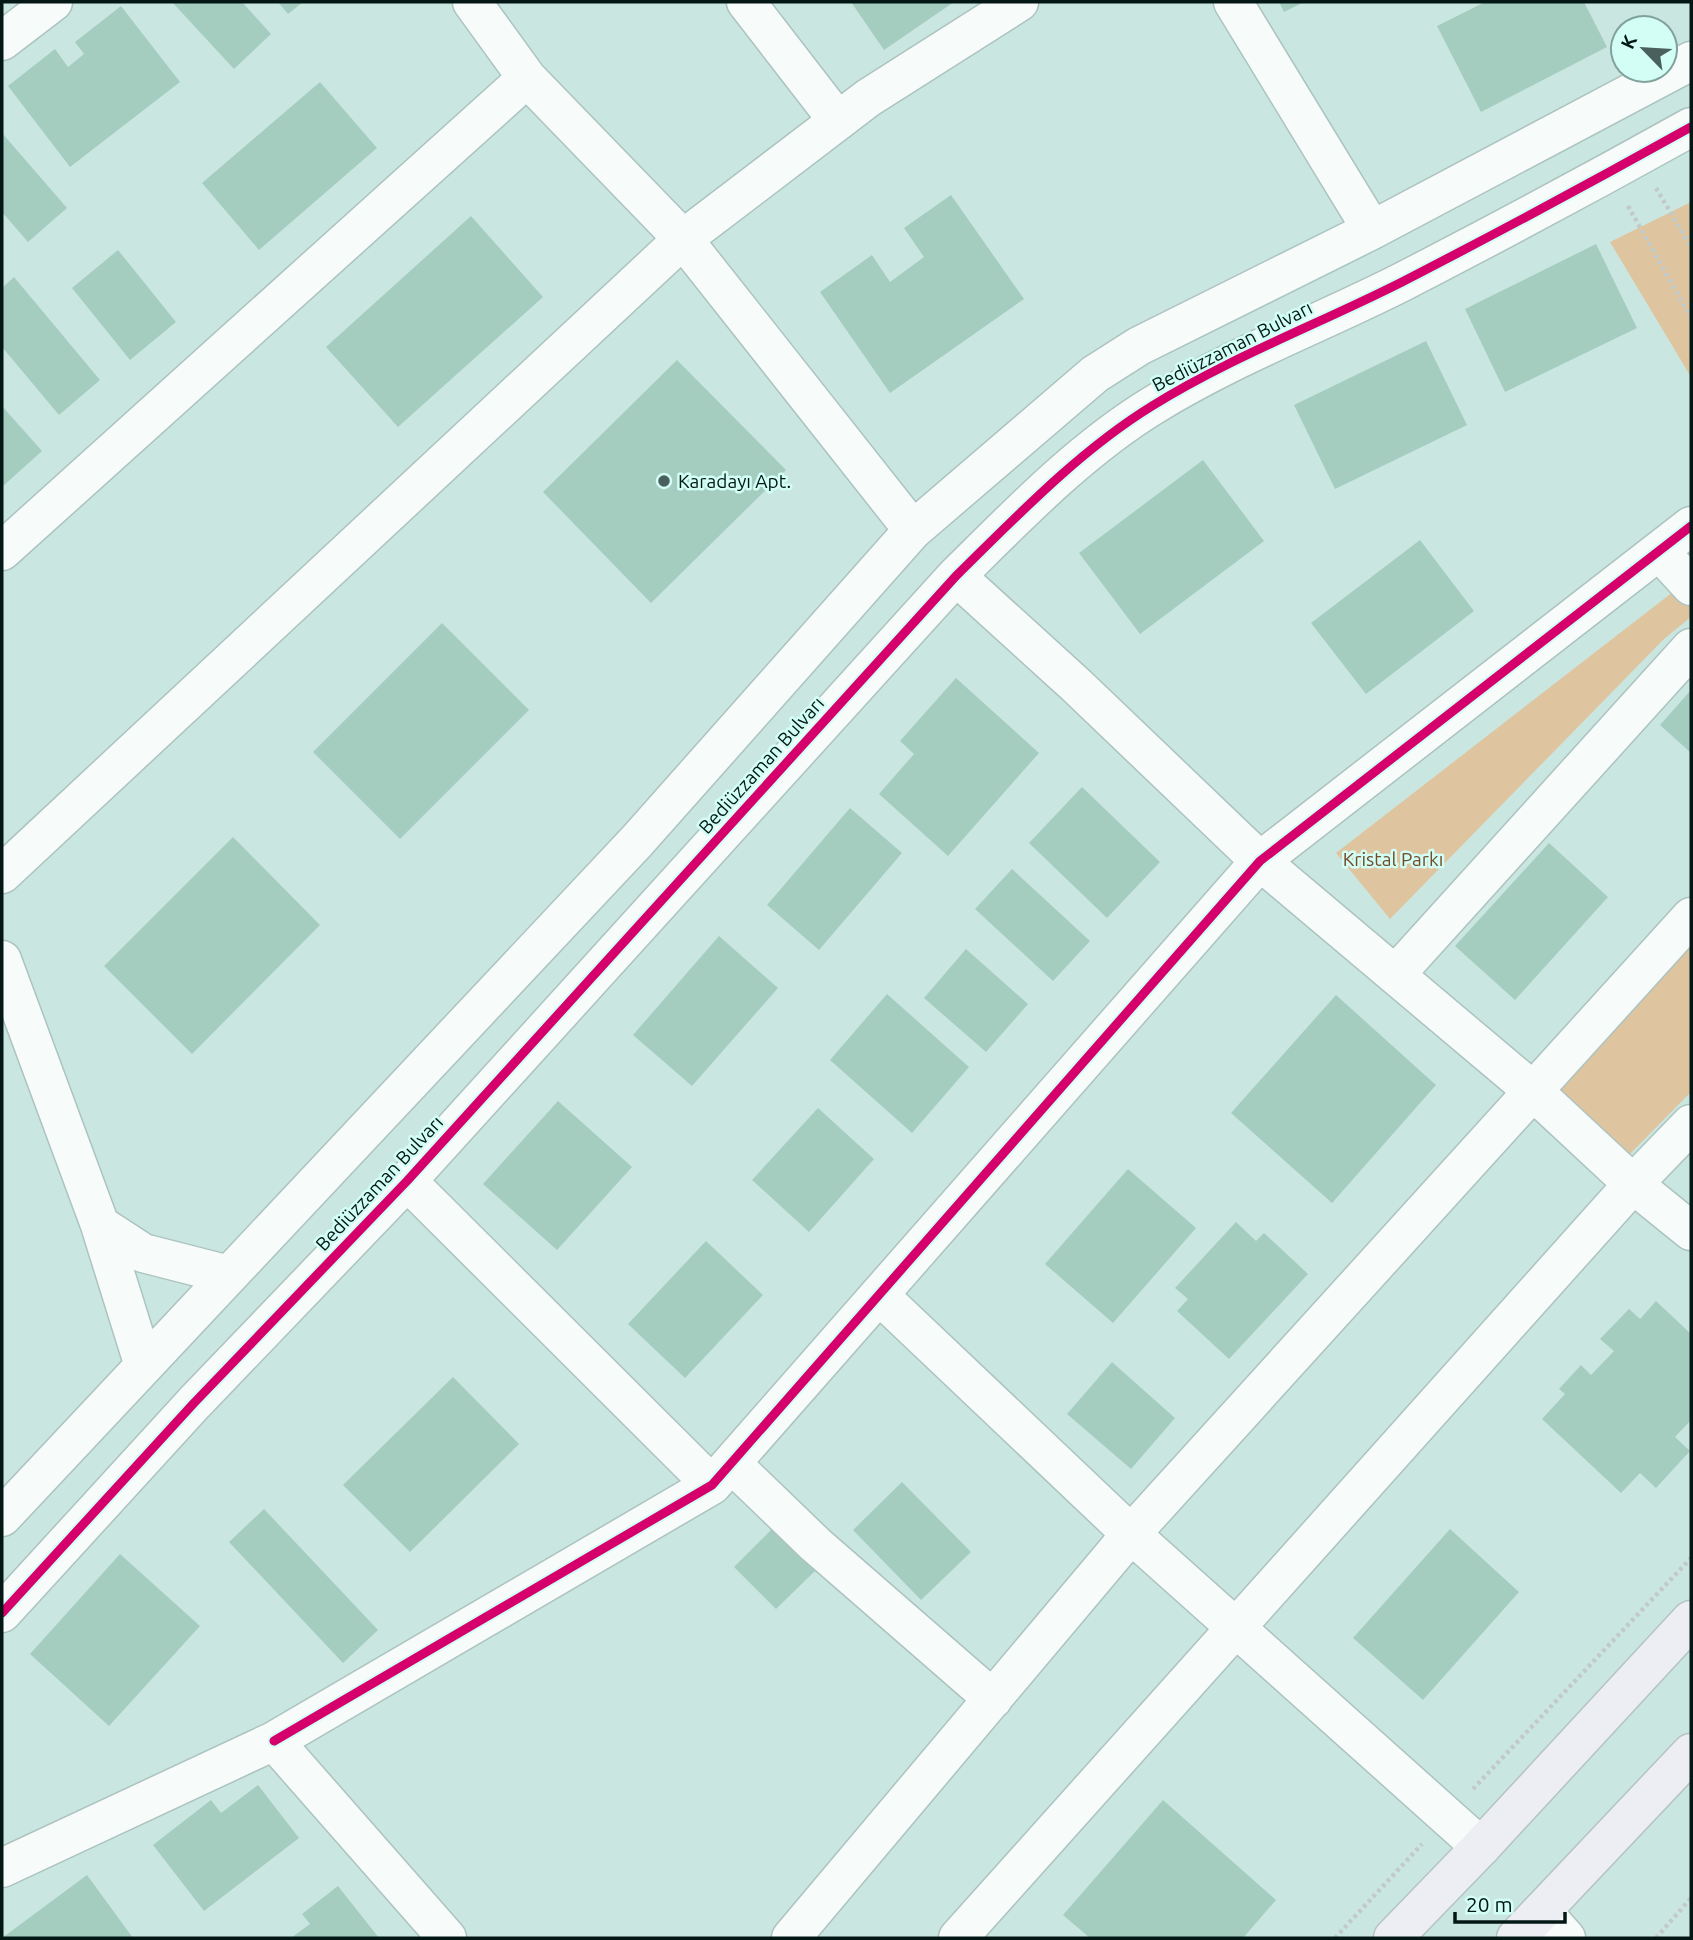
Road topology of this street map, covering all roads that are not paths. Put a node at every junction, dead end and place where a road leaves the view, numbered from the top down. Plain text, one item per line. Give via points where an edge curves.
1 (53, 2) edge
2 (472, 2) edge
3 (746, 2) edge
4 (1019, 2) edge
5 (1233, 2) edge
6 (2, 41) edge
7 (1691, 61) edge
8 (527, 78) junction
9 (838, 121) junction
10 (1691, 127) edge
11 (1372, 230) junction
12 (683, 239) junction
13 (1691, 526) edge
14 (913, 530) junction
15 (2, 551) edge
16 (1659, 551) junction
17 (956, 576) junction
18 (1691, 586) edge
19 (1691, 648) edge
20 (1260, 861) junction
21 (2, 874) edge
22 (1691, 916) edge
23 (2, 960) edge
24 (1395, 975) junction
25 (1533, 1091) junction
26 (1691, 1124) edge
27 (407, 1181) junction
28 (1633, 1184) junction
29 (100, 1225) junction
30 (1691, 1231) edge
31 (229, 1275) junction
32 (879, 1294) junction
33 (144, 1366) junction
34 (722, 1474) junction
35 (2, 1517) edge
36 (1131, 1534) junction
37 (2, 1613) edge
38 (1691, 1620) edge
39 (1237, 1628) junction
40 (993, 1699) junction
41 (274, 1741) junction
42 (1691, 1753) edge
43 (1481, 1847) junction
44 (2, 1868) edge
45 (1554, 1924) edge
46 (447, 1938) edge
47 (791, 1938) edge
48 (958, 1938) edge
49 (1393, 1938) edge
50 (1516, 1938) edge

1 - 6 street
2 - 8 street
3 - 9 street
4 - 9 street
5 - 11 street
7 - 11 street
8 - 12 street
8 - 15 street
9 - 12 street
10 - 17 street, Bediüzzaman Bulvarı via 1401,282 1213,371 1150,407 1091,451
11 - 14 street via 1164,333 1095,374
12 - 14 street
12 - 21 street
13 - 16 street
14 - 31 street via 637,841
16 - 18 street
16 - 20 street
17 - 20 street
17 - 27 street, Bediüzzaman Bulvarı
19 - 24 street
20 - 24 street
20 - 32 street
22 - 25 street
23 - 29 street
24 - 25 street
25 - 28 street
25 - 36 street
26 - 28 street
27 - 34 street
27 - 37 street, Bediüzzaman Bulvarı via 194,1403
28 - 30 street
28 - 39 street
29 - 31 street via 143,1253
29 - 33 street
31 - 33 street
32 - 34 street
32 - 36 street
33 - 35 street
34 - 40 street via 816,1545
34 - 41 street
36 - 39 street
36 - 40 street
38 - 43 main road
39 - 43 street
39 - 48 street
40 - 47 street
41 - 44 street
41 - 46 street
42 - 45 main road
43 - 49 main road
45 - 50 main road

